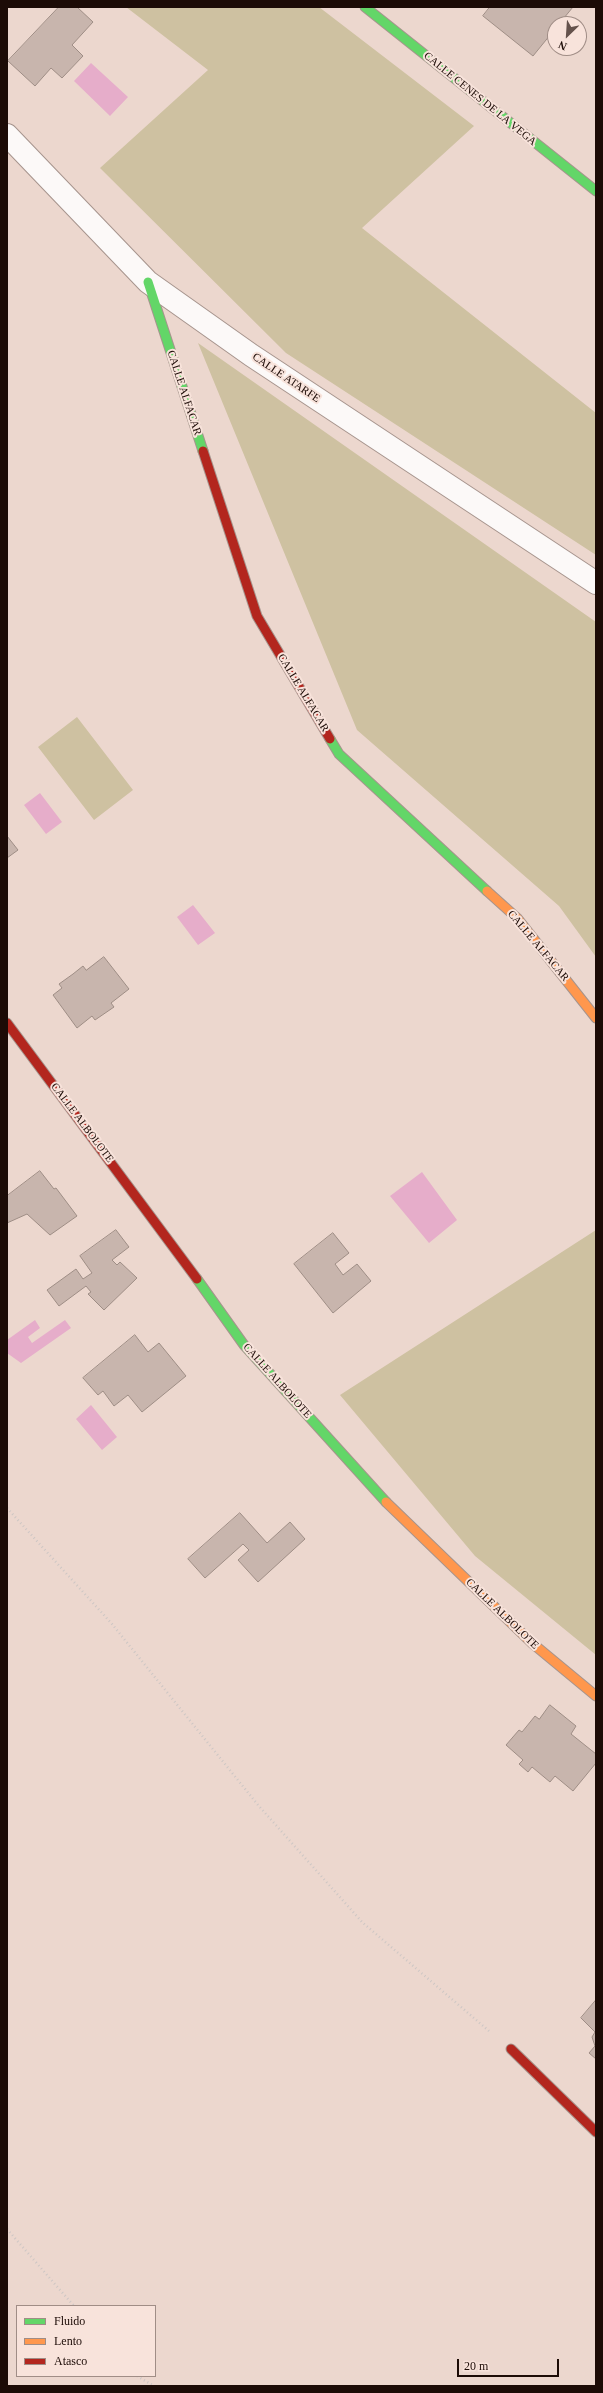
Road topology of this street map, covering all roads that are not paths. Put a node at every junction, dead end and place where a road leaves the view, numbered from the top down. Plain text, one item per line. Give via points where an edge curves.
1 (365, 7) edge
2 (7, 135) edge
3 (596, 191) edge
4 (148, 282) junction
5 (596, 583) edge
6 (596, 1018) edge
7 (7, 1023) edge
8 (596, 1696) edge
9 (511, 2049) road end
10 (596, 2132) edge

1 - 3 street, CALLE CENES DE LA VEGA
2 - 4 street, CALLE ATARFE
4 - 5 street, CALLE ATARFE via 251,355
4 - 6 street, CALLE ALFACAR via 257,616 339,754 517,918
7 - 8 street, CALLE ALBOLOTE via 244,1345 380,1496 532,1643
9 - 10 street

